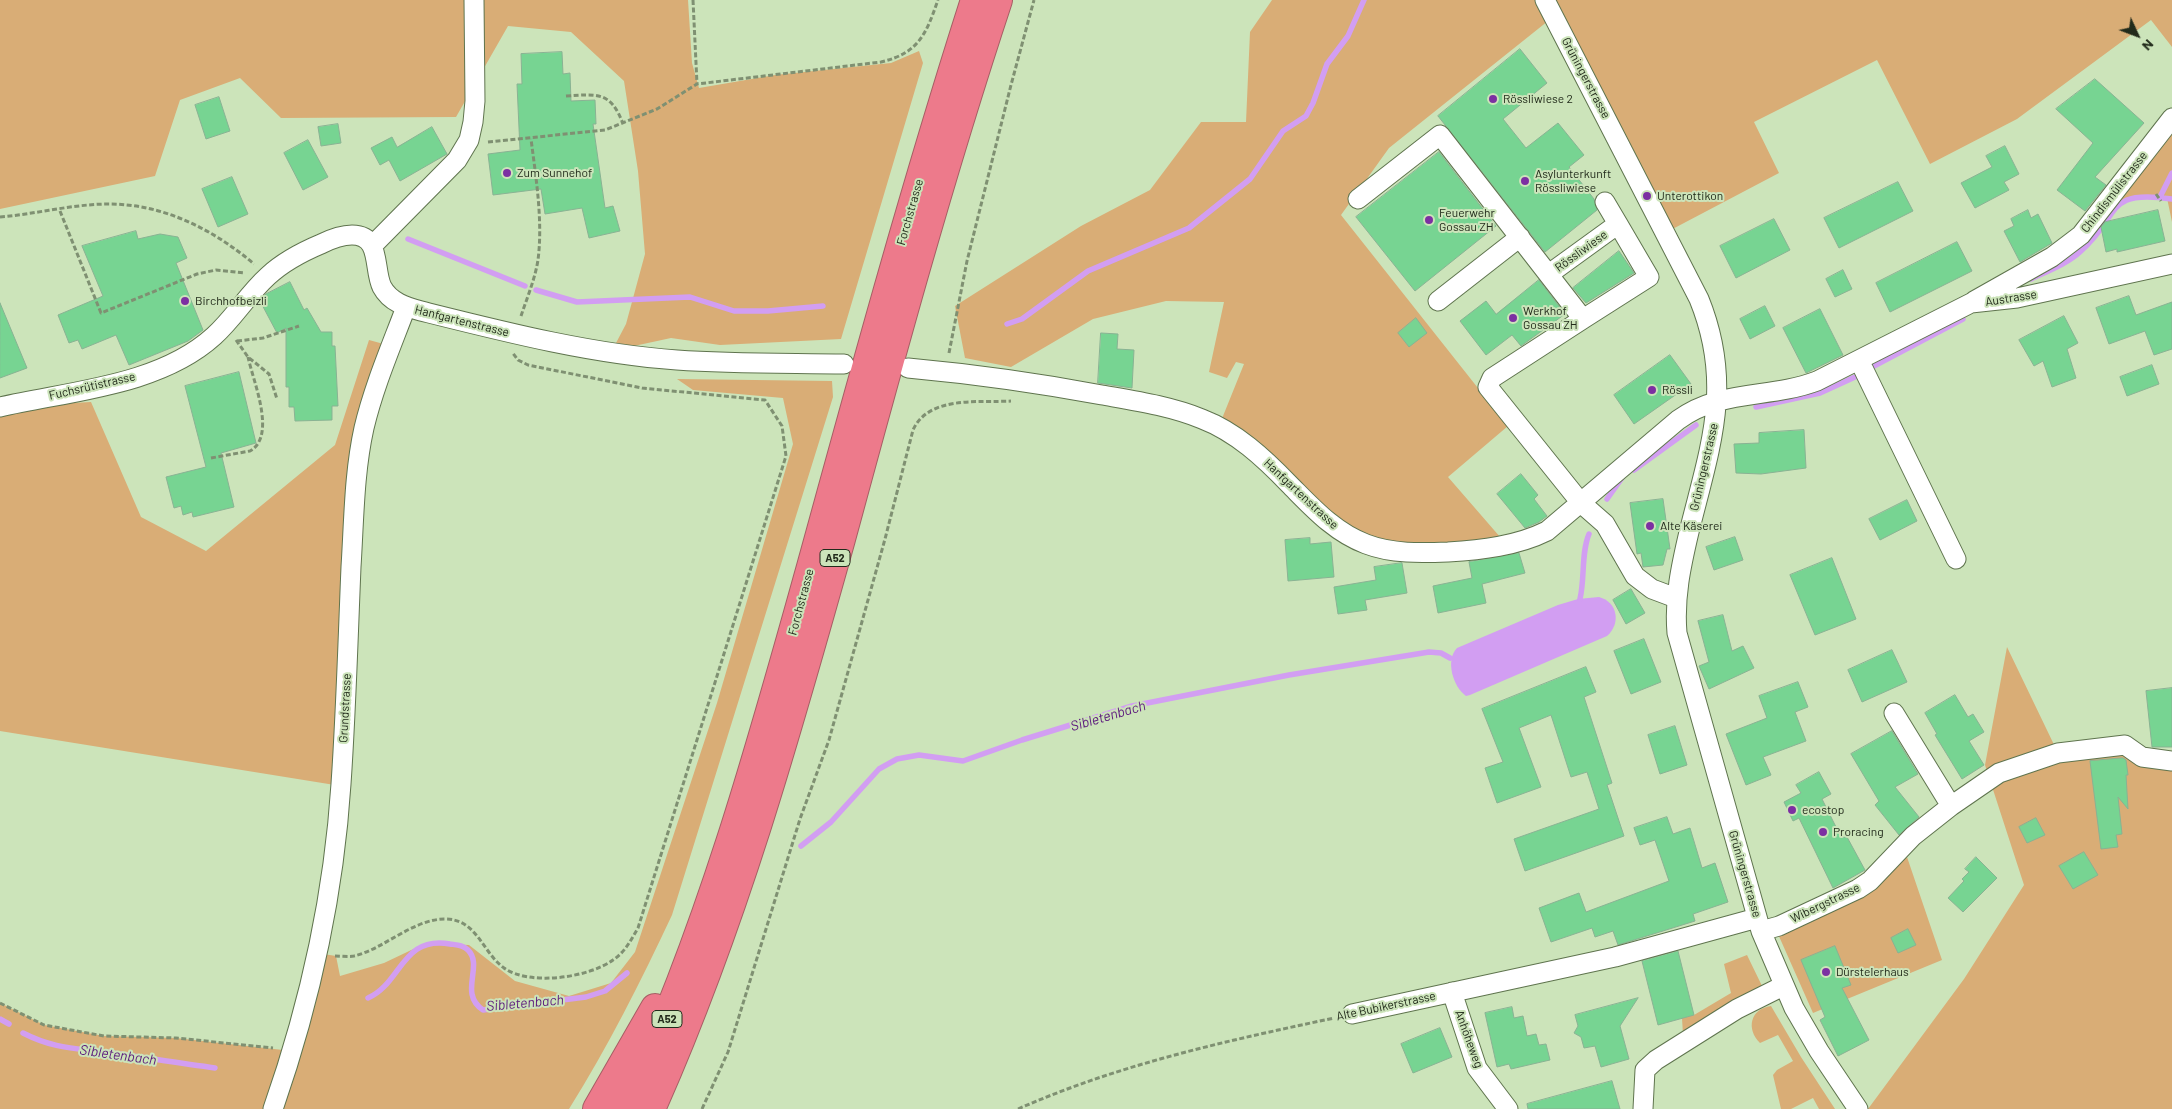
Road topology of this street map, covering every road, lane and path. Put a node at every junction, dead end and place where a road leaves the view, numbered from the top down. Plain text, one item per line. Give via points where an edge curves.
1 (474, 0) edge
2 (693, 0) edge
3 (938, 0) edge
4 (975, 0) edge
5 (998, 0) edge
6 (1034, 0) edge
7 (1545, 0) edge
8 (697, 84) junction
9 (566, 96) dead end
10 (2172, 118) edge
11 (623, 124) junction
12 (469, 140) junction
13 (531, 140) junction
14 (2156, 194) dead end
15 (1358, 199) dead end
16 (2161, 201) dead end
17 (1604, 202) dead end
18 (60, 210) junction
19 (0, 217) edge
20 (1618, 224) junction
21 (1520, 237) junction
22 (373, 245) junction
23 (2172, 264) edge
24 (1549, 274) junction
25 (268, 276) junction
26 (1438, 301) dead end
27 (1971, 303) junction
28 (406, 307) junction
29 (1583, 319) junction
30 (228, 322) junction
31 (299, 326) dead end
32 (512, 333) junction
33 (237, 341) junction
34 (248, 357) junction
35 (1859, 360) junction
36 (844, 364) dead end
37 (908, 368) dead end
38 (946, 371) junction
39 (1040, 384) junction
40 (277, 399) dead end
41 (1717, 400) junction
42 (0, 407) edge
43 (211, 458) dead end
44 (1581, 503) junction
45 (1956, 559) dead end
46 (1676, 598) junction
47 (1894, 713) dead end
48 (2172, 761) edge
49 (1951, 806) junction
50 (1759, 924) junction
51 (702, 926) junction
52 (336, 956) dead end
53 (1783, 986) junction
54 (1452, 992) junction
55 (0, 1003) edge
56 (1352, 1014) joint
57 (292, 1051) junction
58 (273, 1109) edge
59 (597, 1109) edge
60 (627, 1109) edge
61 (651, 1109) edge
62 (702, 1109) edge
63 (1018, 1109) edge
64 (1508, 1109) edge
65 (1643, 1109) edge
66 (1858, 1109) edge

1 - 12 street via 475,101
2 - 8 path
3 - 8 path via 923,37 897,57 881,62
4 - 51 highway, Forchstrasse / A52 via 915,196 757,757
5 - 61 highway, Forchstrasse / A52 via 911,287 762,814 712,960
6 - 38 path via 967,261
7 - 41 street, Grüningerstrasse via 1699,299 1716,353
8 - 11 path via 657,109
9 - 11 path via 602,96 614,105
10 - 27 street, Chindismülistrasse via 2081,235 2052,258
11 - 13 path via 594,133
12 - 13 path via 497,143
12 - 22 street via 457,160
13 - 32 path via 539,251 536,271
14 - 16 path
15 - 21 street via 1440,135
17 - 20 street
18 - 19 path
18 - 25 path via 109,204 156,210 221,239
18 - 25 path via 101,313 207,271
20 - 24 street, Rössliwiese
20 - 29 street, Rössliwiese via 1650,277
21 - 24 street
21 - 26 street
22 - 25 street, Fuchsrütistrasse via 358,235 337,237 296,256
22 - 28 street, Hanfgartenstrasse via 384,289
23 - 27 street, Austrasse via 2017,298
24 - 29 street, Rössliwiese
25 - 30 street, Fuchsrütistrasse
27 - 35 street, Austrasse
28 - 32 street, Hanfgartenstrasse
28 - 57 street, Grundstrasse via 378,381 360,453 336,834 317,953
29 - 44 street, Rössliwiese via 1495,376 1488,384
30 - 33 path
30 - 42 street, Fuchsrütistrasse via 192,352 139,376
31 - 33 path via 263,338
32 - 36 street, Hanfgartenstrasse via 611,352 678,360
32 - 52 path via 512,353 528,364 642,388 765,400 782,426 786,456 638,928 628,947 612,961 593,970 550,979 526,977 505,969 472,928 446,919 421,924 354,956
33 - 34 path
34 - 40 path via 269,374
34 - 43 path via 262,416 262,436 250,451
35 - 41 street, Austrasse via 1796,388
35 - 45 street
37 - 38 street, Hanfgartenstrasse
38 - 39 street, Hanfgartenstrasse
39 - 44 street, Hanfgartenstrasse via 1165,407 1219,426 1252,449 1332,526 1366,544 1387,550 1433,553 1507,545 1547,531
39 - 62 path via 1031,395 1022,399 937,407 916,423 829,740 800,818 728,1052
41 - 44 street, Hanfgartenstrasse via 1700,405 1678,420
41 - 46 street, Grüningerstrasse via 1713,435
44 - 46 street via 1605,524 1640,581
46 - 50 street, Grüningerstrasse via 1680,648
47 - 49 street
48 - 49 street, Wibergstrasse via 2142,757 2125,745 2058,753 1999,773
49 - 50 street, Wibergstrasse via 1914,836 1864,885 1778,926
50 - 53 street, Grüningerstrasse
50 - 54 street, Alte Bubikerstrasse
51 - 59 highway
51 - 60 highway, Forchstrasse / A52
53 - 65 street via 1737,1009 1656,1060 1645,1070
53 - 66 street, Grüningerstrasse via 1806,1030
54 - 56 street, Alte Bubikerstrasse
54 - 64 street, Anhöheweg via 1477,1068
55 - 57 path via 44,1025 104,1036 176,1038
56 - 63 path, Alte Bubikerstrasse via 1150,1060
57 - 58 street, Grundstrasse

